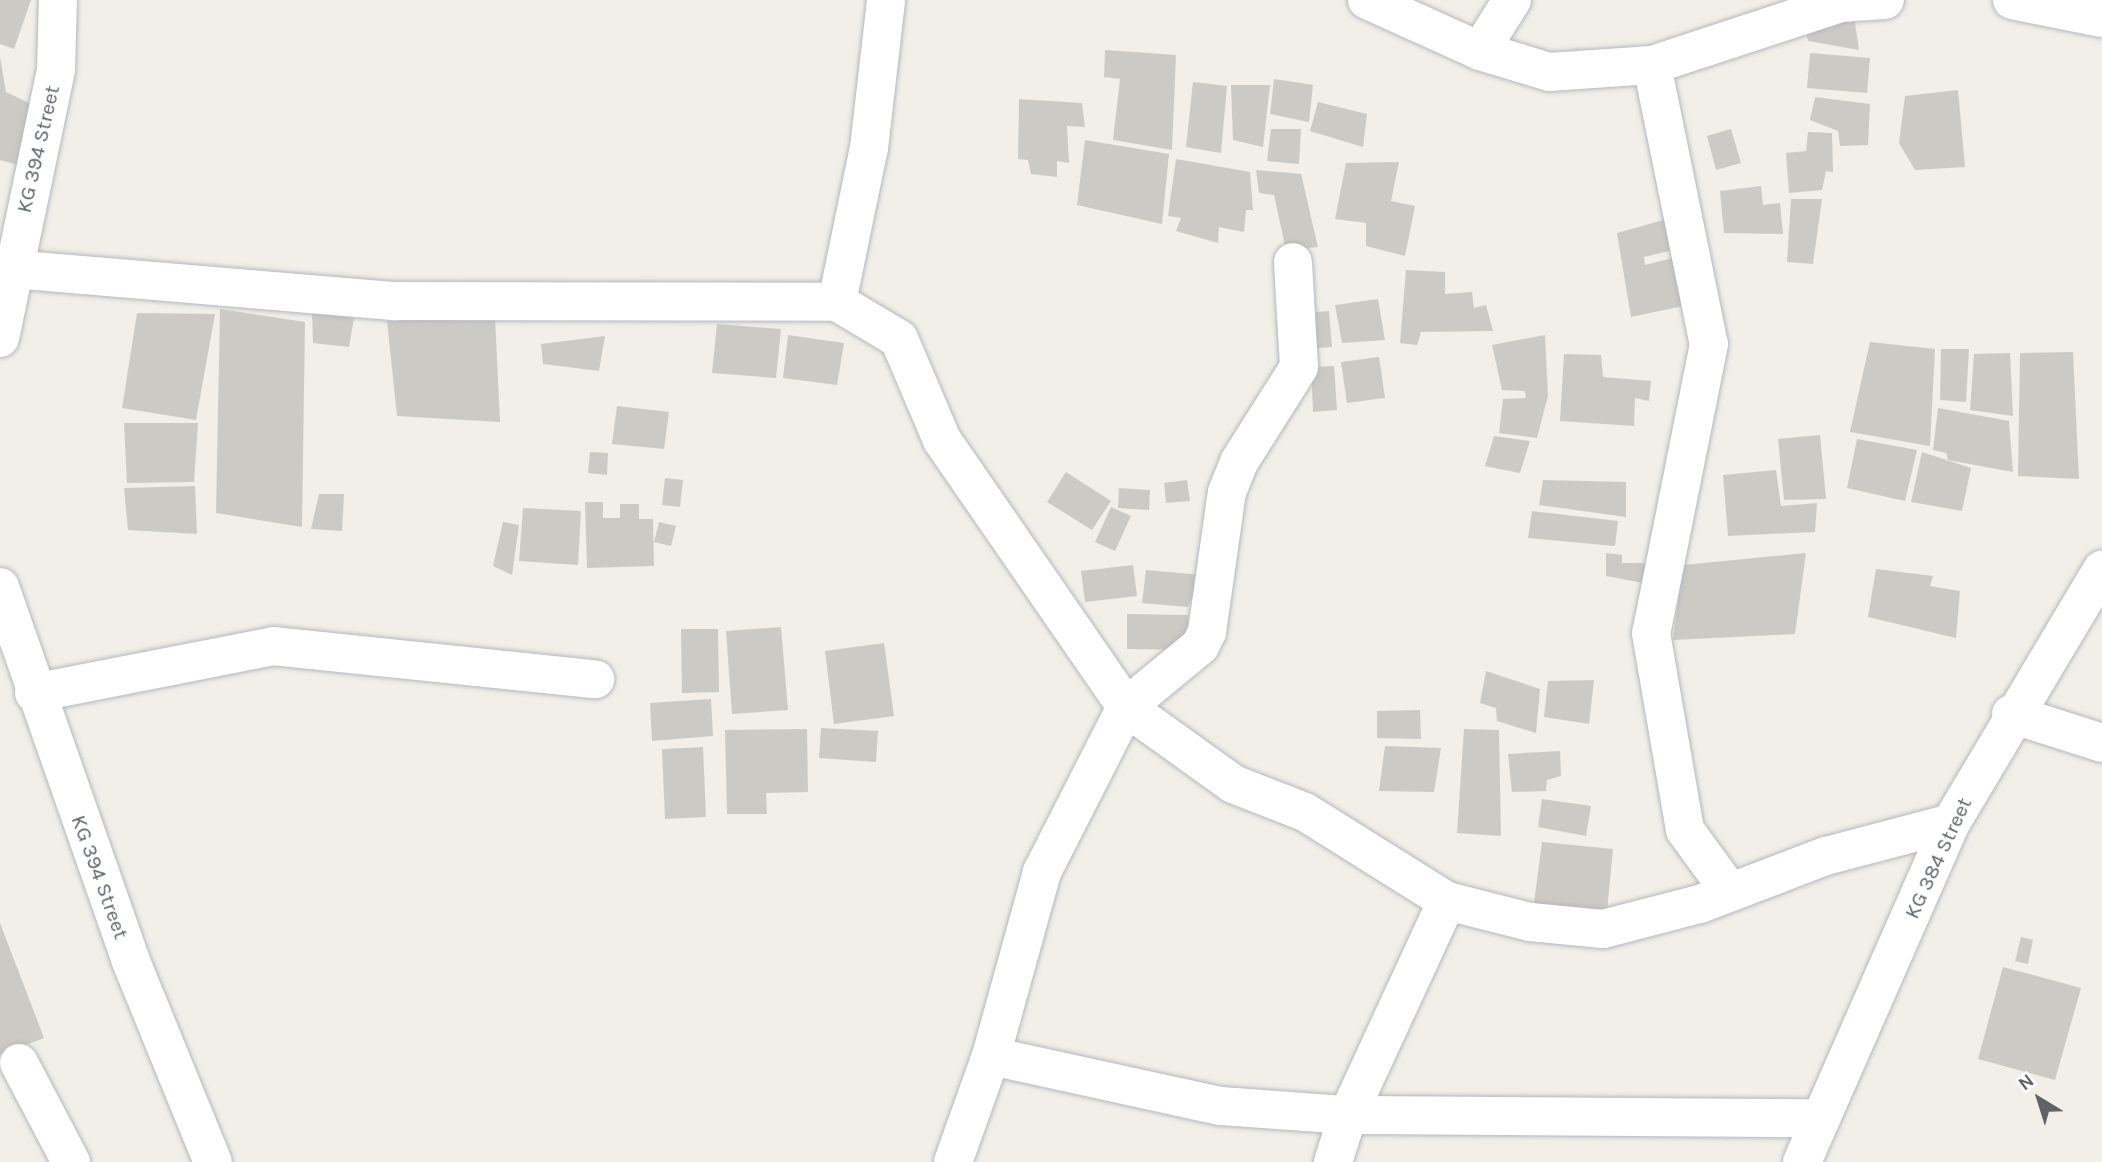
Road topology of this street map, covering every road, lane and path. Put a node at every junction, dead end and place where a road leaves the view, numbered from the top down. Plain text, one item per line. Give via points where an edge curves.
1 (58, 0) edge
2 (886, 0) edge
3 (1367, 0) edge
4 (1512, 0) edge
5 (1885, 0) edge
6 (2012, 0) edge
7 (2102, 18) edge
8 (1480, 51) junction
9 (1652, 65) junction
10 (1293, 262) dead end
11 (11, 269) junction
12 (837, 302) junction
13 (0, 338) edge
14 (2102, 570) edge
15 (0, 587) edge
16 (595, 679) dead end
17 (34, 694) junction
18 (1126, 707) junction
19 (2011, 714) junction
20 (2102, 743) edge
21 (1951, 824) junction
22 (1730, 892) junction
23 (1447, 901) junction
24 (991, 1056) junction
25 (19, 1063) dead end
26 (1348, 1115) junction
27 (1821, 1118) junction
28 (71, 1162) edge
29 (214, 1162) edge
30 (954, 1162) edge
31 (1333, 1162) edge
32 (1802, 1162) edge

1 - 11 street, KG 394 Street via 56,70
2 - 12 street via 869,148
3 - 8 street
4 - 8 street
5 - 9 street via 1841,2
6 - 7 street
8 - 9 street via 1549,72
9 - 22 street via 1709,344 1651,633 1685,830
10 - 18 street via 1299,367 1238,462 1227,492 1207,632 1200,646
11 - 12 street via 395,301
11 - 13 street, KG 394 Street
12 - 18 street via 899,339 942,440
14 - 19 street, KG 384 Street
15 - 17 street, KG 394 Street
16 - 17 street via 273,646
17 - 29 street, KG 394 Street via 130,959
18 - 23 street via 1233,784 1305,812
18 - 24 street via 1042,872
19 - 20 street
19 - 21 street, KG 384 Street
21 - 22 street via 1826,856
21 - 27 street, KG 384 Street
22 - 23 street via 1603,929 1530,922
23 - 26 street
24 - 26 street via 1221,1106
24 - 30 street
25 - 28 street
26 - 27 street
26 - 31 street
27 - 32 street, KG 384 Street

